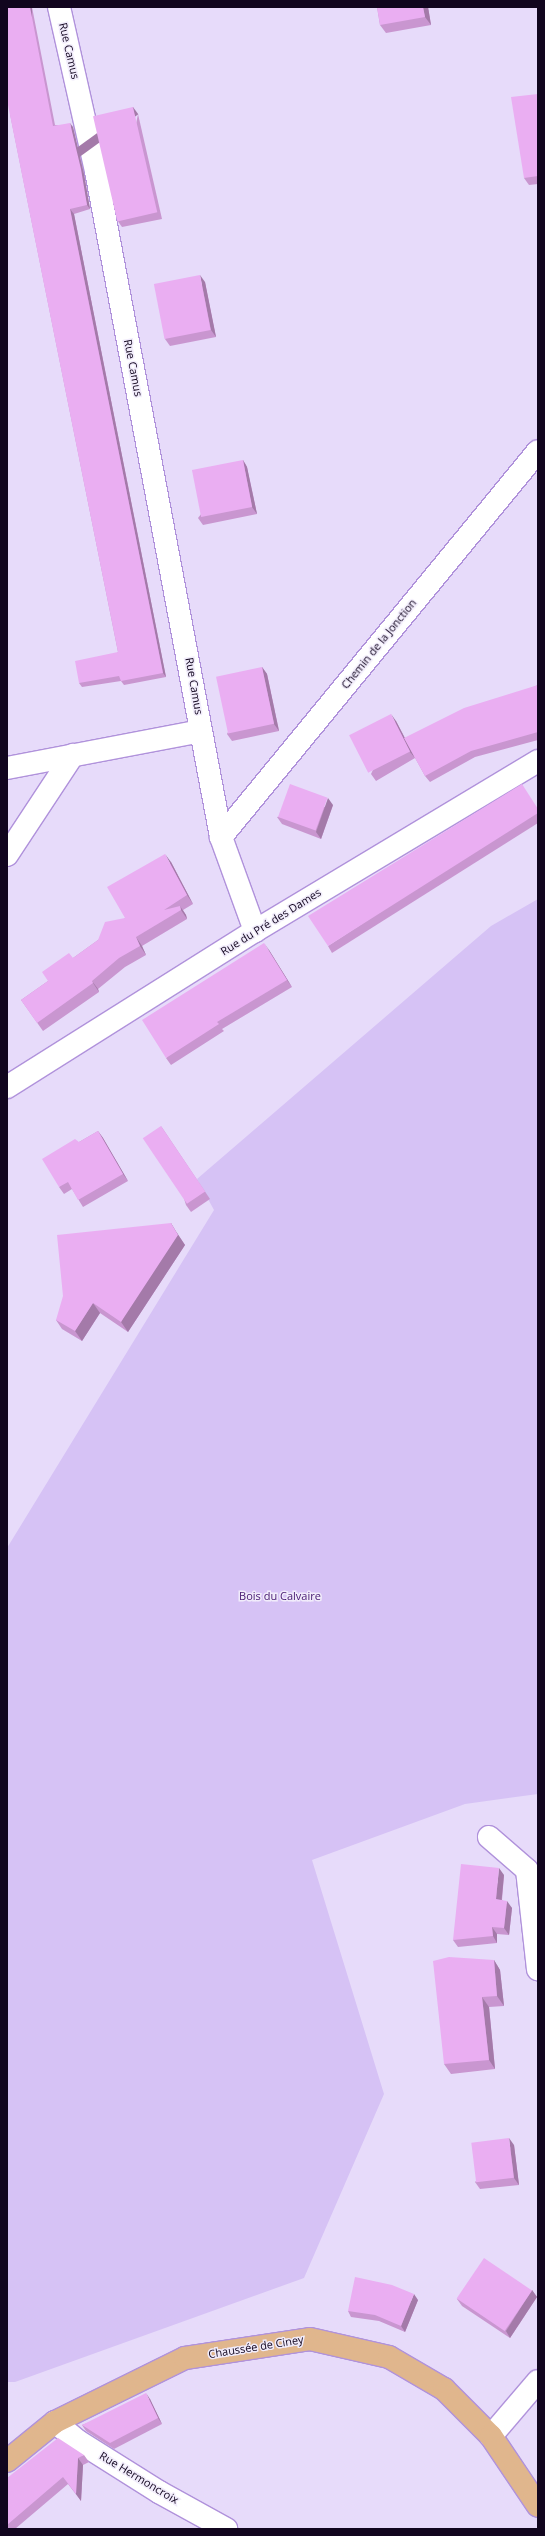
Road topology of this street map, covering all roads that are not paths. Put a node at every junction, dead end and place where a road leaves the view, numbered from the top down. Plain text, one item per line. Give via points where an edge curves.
1 (59, 7) edge
2 (538, 451) edge
3 (202, 730) junction
4 (73, 755) junction
5 (538, 761) edge
6 (7, 768) edge
7 (221, 837) junction
8 (7, 855) edge
9 (255, 931) junction
10 (7, 1087) edge
11 (489, 1837) dead end
12 (538, 1969) edge
13 (538, 2381) edge
14 (55, 2422) junction
15 (491, 2436) junction
16 (7, 2461) edge
17 (538, 2506) edge
18 (226, 2529) edge

1 - 3 street, Rue Camus via 96,171
2 - 7 street, Chemin de la Jonction
3 - 4 street, Rue Camus
3 - 7 street, Rue Camus
4 - 6 street, Rue Camus
4 - 8 street
5 - 9 street, Rue du Pré des Dames
7 - 9 street, Rue Camus
9 - 10 street, Rue du Pré des Dames
11 - 12 street via 527,1870
13 - 15 street
14 - 15 main road, Chaussée de Ciney via 184,2358 310,2339 389,2357 444,2389
14 - 16 main road, Chaussée de Ciney
14 - 18 street, Rue Hermoncroix via 78,2442 159,2492
15 - 17 main road, Chaussée de Ciney

